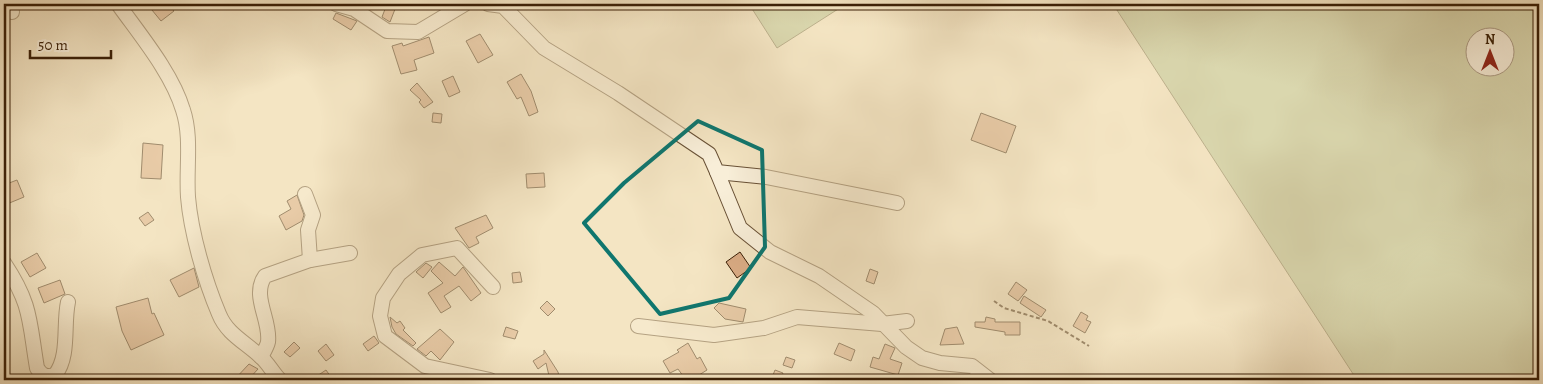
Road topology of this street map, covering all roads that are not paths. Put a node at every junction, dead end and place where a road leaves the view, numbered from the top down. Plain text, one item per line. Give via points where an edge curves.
1 (118, 4) edge
2 (336, 4) edge
3 (465, 4) edge
4 (488, 4) edge
5 (717, 172) junction
6 (305, 194) dead end
7 (897, 202) dead end
8 (350, 253) dead end
9 (310, 260) junction
10 (4, 263) edge
11 (493, 286) dead end
12 (68, 302) dead end
13 (907, 321) dead end
14 (882, 324) junction
15 (638, 326) dead end
16 (261, 357) junction
17 (280, 380) edge
18 (490, 380) edge
19 (990, 380) edge

1 - 16 street via 164,71 184,110 188,198 193,228 219,314 228,330
2 - 3 street via 354,9 387,30 418,32
4 - 5 street via 503,6 544,48 709,154
5 - 7 street via 766,177
5 - 14 street via 740,228 770,252 819,276 873,313
6 - 9 street via 313,215 308,230
8 - 9 street
9 - 16 street via 265,276 261,282 268,342
10 - 12 street via 27,304 36,368 47,377 55,375 64,359 64,318
11 - 18 street via 457,248 422,255 400,274 383,298 380,316 385,336 425,366
13 - 14 street
14 - 15 street via 797,317 764,328 714,335
14 - 19 street via 922,358 972,366
16 - 17 street

